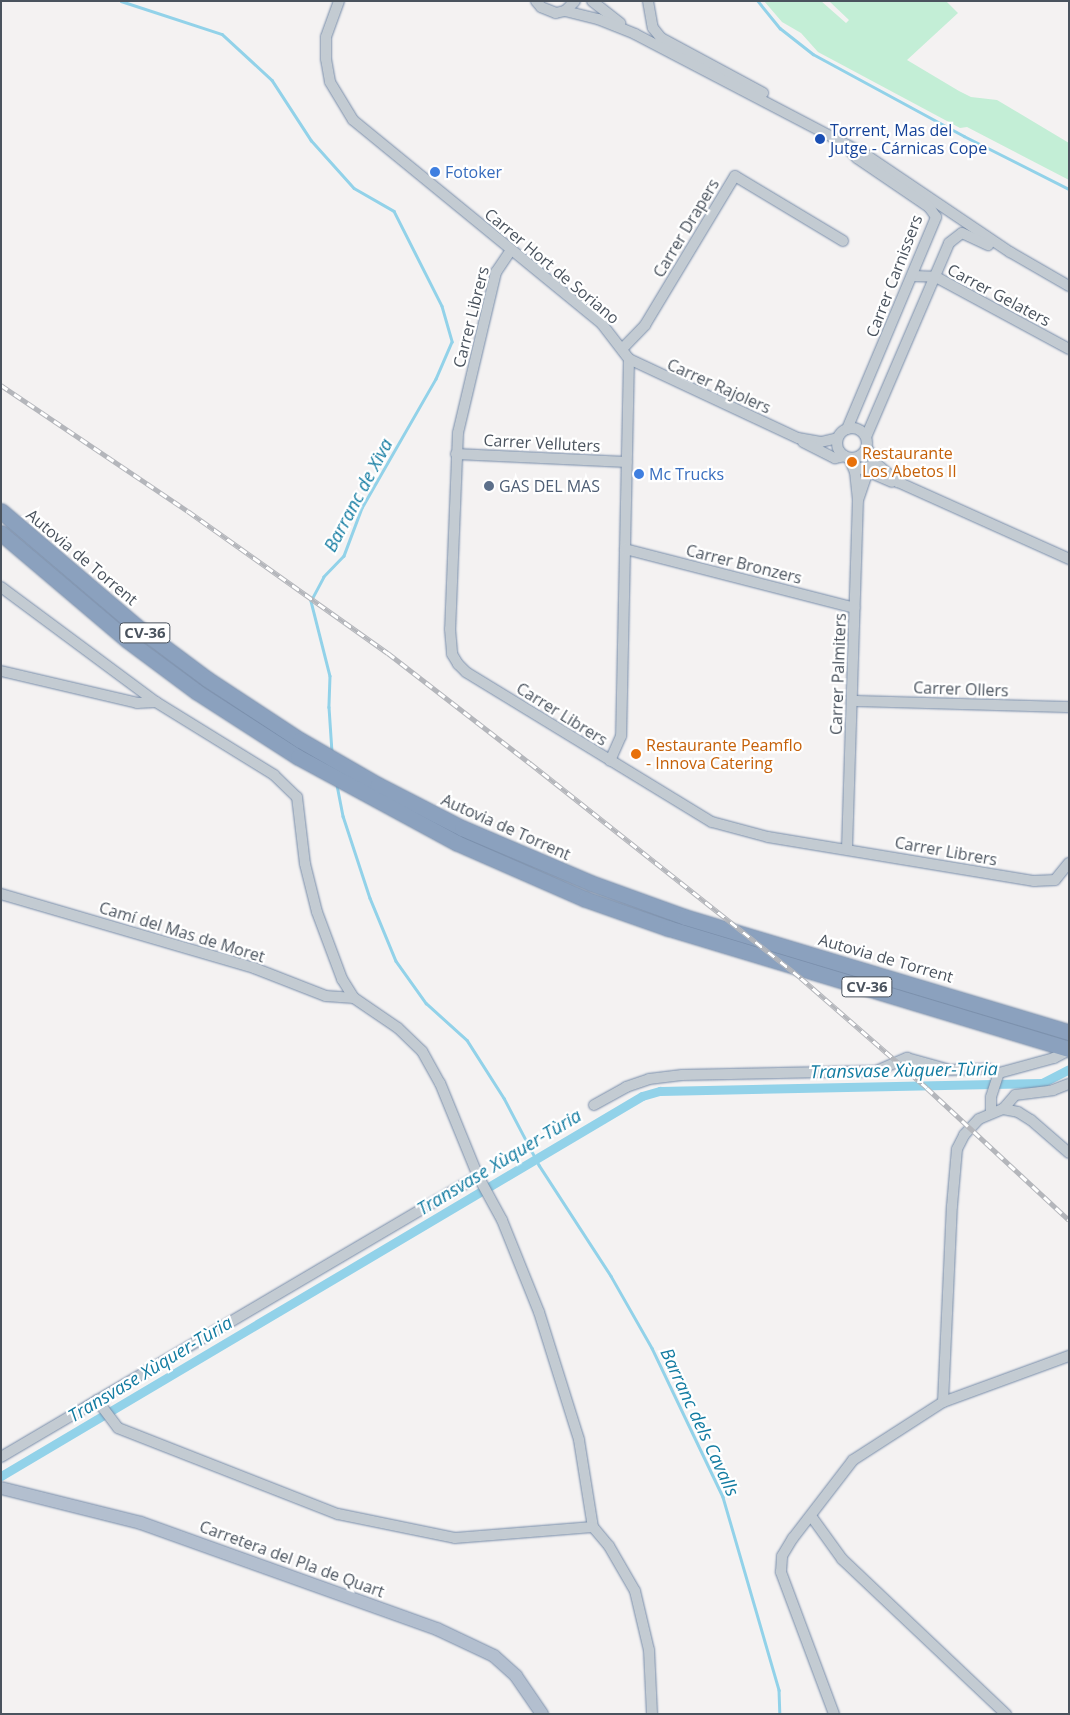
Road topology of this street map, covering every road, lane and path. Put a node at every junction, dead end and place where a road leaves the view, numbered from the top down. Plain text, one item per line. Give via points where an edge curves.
1 (339, 1) edge
2 (536, 1) edge
3 (575, 1) edge
4 (592, 1) edge
5 (648, 1) edge
6 (564, 11) junction
7 (635, 34) junction
8 (793, 117) junction
9 (843, 143) junction
10 (843, 241) dead end
11 (511, 250) junction
12 (1022, 260) junction
13 (913, 276) junction
14 (936, 277) junction
15 (1069, 286) edge
16 (623, 348) junction
17 (1069, 349) edge
18 (629, 359) junction
19 (847, 428) junction
20 (866, 437) junction
21 (798, 438) junction
22 (838, 438) junction
23 (869, 452) junction
24 (456, 454) junction
25 (849, 458) junction
26 (627, 462) junction
27 (869, 472) junction
28 (884, 479) junction
29 (898, 482) junction
30 (865, 488) junction
31 (858, 500) junction
32 (1, 503) edge
33 (1, 511) edge
34 (1, 533) edge
35 (1, 541) edge
36 (625, 549) junction
37 (1069, 559) edge
38 (70, 571) junction
39 (1, 587) edge
40 (855, 608) junction
41 (127, 640) junction
42 (1, 671) edge
43 (853, 701) junction
44 (156, 702) junction
45 (1069, 707) edge
46 (610, 761) junction
47 (847, 849) junction
48 (1069, 863) edge
49 (1, 894) edge
50 (354, 998) junction
51 (1069, 1032) edge
52 (1068, 1048) edge
53 (999, 1073) junction
54 (1069, 1084) edge
55 (594, 1105) dead end
56 (1003, 1109) junction
57 (990, 1112) junction
58 (1069, 1153) edge
59 (480, 1180) junction
60 (1069, 1356) edge
61 (97, 1400) junction
62 (943, 1402) junction
63 (1, 1458) edge
64 (1, 1488) edge
65 (811, 1516) junction
66 (593, 1526) junction
67 (542, 1714) edge
68 (652, 1714) edge
69 (834, 1714) edge
70 (1006, 1714) edge

1 - 11 street, Carrer Hort de Soriano via 326,37 330,82 338,100 353,120
2 - 6 street via 548,12
3 - 6 street
4 - 7 street
5 - 8 street via 653,28 661,38 764,94
6 - 7 street via 598,19
7 - 8 street
8 - 9 street
9 - 12 street via 874,160
9 - 13 street, Carrer Carnissers via 857,158 934,212 935,222
10 - 16 street, Carrer Drapers via 735,176 645,325
11 - 16 street, Carrer Hort de Soriano via 602,324
11 - 24 street, Carrer Librers via 496,272
12 - 14 street via 962,233 949,243
12 - 15 street
13 - 14 street, Carrer Gelaters
13 - 19 street, Carrer Carnissers
14 - 17 street, Carrer Gelaters
14 - 20 street
16 - 18 street, Carrer Hort de Soriano
18 - 21 street, Carrer Rajolers
18 - 26 street, Carrer Hort de Soriano
19 - 20 street via 858,429
19 - 22 street, Carrer Carnissers
20 - 23 street
21 - 22 street, Carrer Rajolers via 821,442
21 - 25 street, Carrer Rajolers via 835,458
22 - 25 street via 839,450
23 - 25 street
23 - 27 street, Carrer Palmiters
23 - 29 street, Carrer Rajolers
24 - 26 street, Carrer Velluters
24 - 46 street, Carrer Librers via 452,654 466,672
25 - 27 street, Carrer Rajolers
25 - 31 street, Carrer Palmiters via 855,472
26 - 36 street, Carrer Hort de Soriano
27 - 28 street, Carrer Rajolers
27 - 30 street, Carrer Palmiters
28 - 29 street, Carrer Rajolers
28 - 30 street
29 - 37 street, Carrer Rajolers
30 - 31 street, Carrer Palmiters
31 - 40 street, Carrer Palmiters
32 - 38 highway
33 - 38 highway, Autovia de Torrent / CV-36
34 - 41 highway, Autovia de Torrent / CV-36
35 - 41 highway via 53,587
36 - 40 street, Carrer Bronzers
36 - 46 street, Carrer Hort de Soriano via 621,736
38 - 51 highway, Autovia de Torrent / CV-36 via 207,679 300,740 378,785 513,852 685,917
39 - 44 street
40 - 43 street, Carrer Palmiters
41 - 52 highway, Autovia de Torrent / CV-36 via 197,692 298,757 457,843 585,898 711,942
42 - 44 street via 137,703
43 - 45 street, Carrer Ollers
43 - 47 street, Carrer Palmiters
44 - 50 street via 274,775 297,798 305,864 317,912 342,979
46 - 47 street, Carrer Librers via 712,822 768,836
47 - 48 street, Carrer Librers via 1048,882 1061,875
49 - 50 street, Camí del Mas de Moret via 254,968 326,996
50 - 59 street via 398,1028 422,1051 440,1082
52 - 53 street via 1054,1058
53 - 55 street via 988,1069 950,1070 907,1058 876,1071 682,1075 649,1079 626,1087
53 - 57 street
54 - 56 street via 1053,1090 1015,1095
56 - 57 street
56 - 58 street via 1031,1120
57 - 62 street via 978,1119 964,1135 957,1150
59 - 61 street
59 - 66 street via 502,1220 539,1312 579,1440
60 - 62 street
61 - 63 street
61 - 66 street via 118,1428 314,1506 454,1538
62 - 65 street via 853,1460
64 - 67 main road, Carretera del Pla de Quart via 141,1523 193,1540 461,1639 494,1656 516,1676
65 - 69 street via 782,1556 781,1572
65 - 70 street via 842,1558
66 - 68 street via 609,1546 635,1591 649,1650

